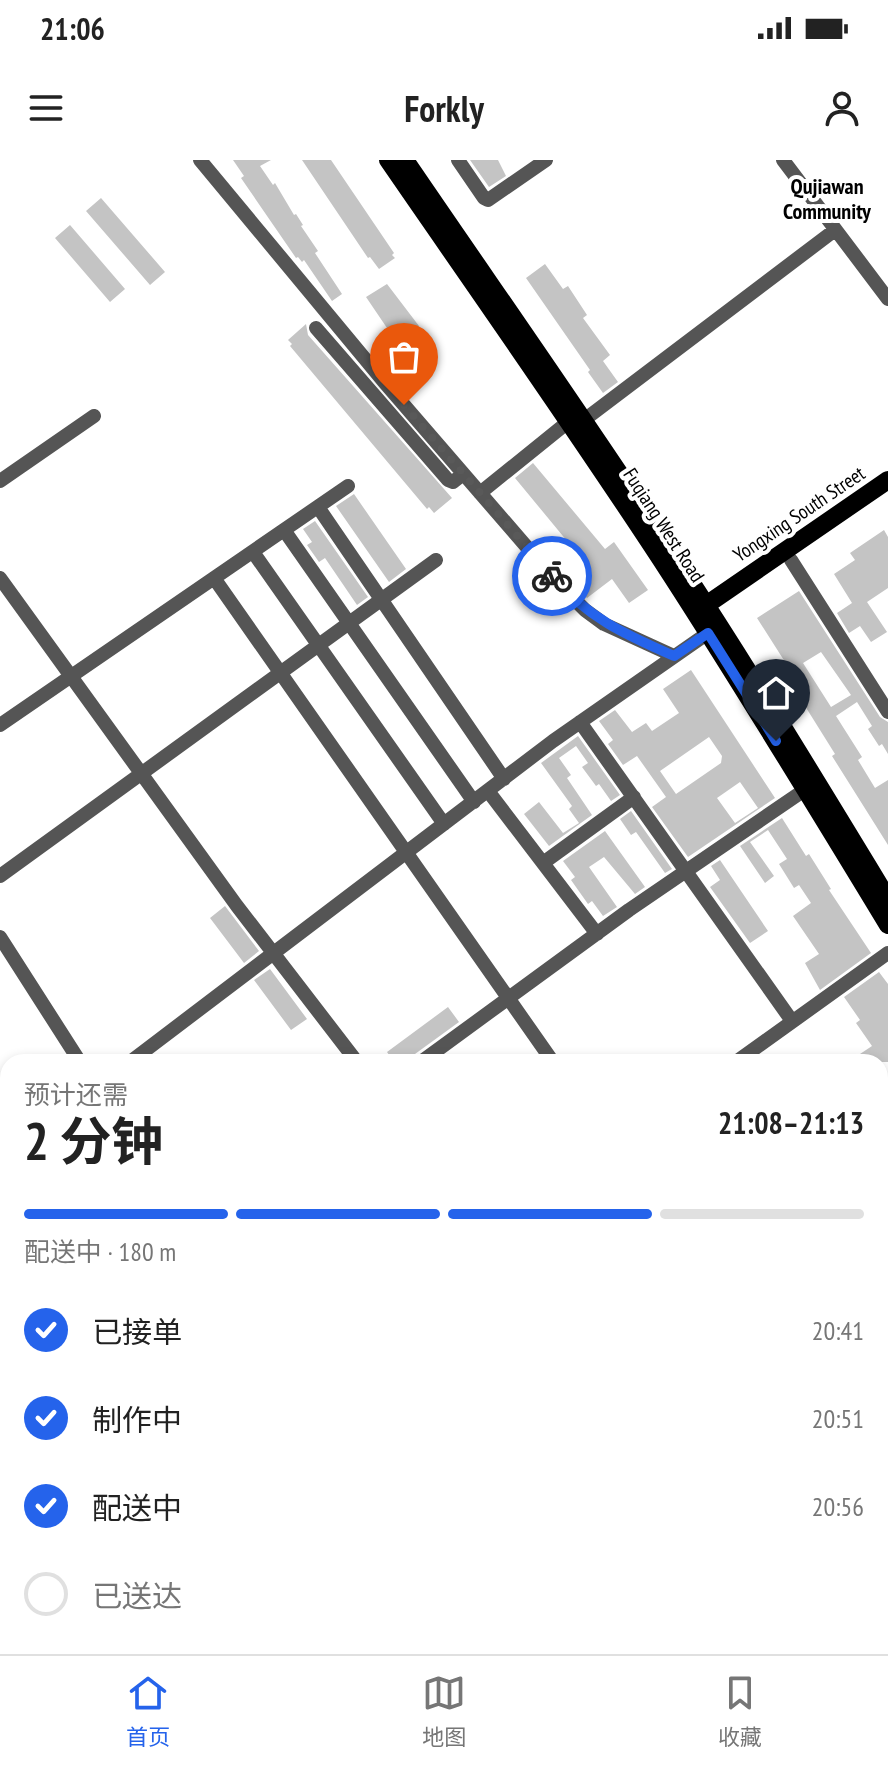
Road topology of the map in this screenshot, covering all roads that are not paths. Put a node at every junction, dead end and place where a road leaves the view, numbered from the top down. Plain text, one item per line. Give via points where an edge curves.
1 (200, 160) edge
2 (388, 160) edge
3 (405, 160) edge
4 (458, 160) edge
5 (546, 160) edge
6 (783, 160) edge
7 (835, 230) junction
8 (888, 299) edge
9 (316, 328) dead end
10 (94, 416) dead end
11 (576, 421) junction
12 (463, 474) junction
13 (888, 480) edge
14 (0, 481) edge
15 (348, 486) dead end
16 (480, 493) junction
17 (888, 493) edge
18 (318, 507) junction
19 (284, 530) junction
20 (253, 552) junction
21 (436, 560) dead end
22 (791, 560) junction
23 (0, 578) edge
24 (214, 578) junction
25 (381, 599) junction
26 (704, 617) junction
27 (348, 623) junction
28 (318, 645) junction
29 (674, 656) junction
30 (280, 672) junction
31 (71, 676) junction
32 (888, 712) edge
33 (580, 722) junction
34 (0, 725) edge
35 (140, 772) junction
36 (504, 779) junction
37 (806, 789) junction
38 (488, 791) junction
39 (634, 797) junction
40 (474, 802) junction
41 (444, 824) junction
42 (406, 853) junction
43 (543, 863) junction
44 (686, 871) junction
45 (0, 876) edge
46 (888, 899) edge
47 (888, 925) edge
48 (597, 934) junction
49 (0, 937) edge
50 (888, 953) edge
51 (274, 954) junction
52 (508, 998) junction
53 (792, 1021) junction
54 (75, 1054) edge
55 (141, 1054) edge
56 (351, 1054) edge
57 (432, 1054) edge
58 (547, 1054) edge
59 (747, 1054) edge

1 - 12 street
2 - 11 main road, Fuqiang West Road
3 - 11 main road, Fuqiang West Road
4 - 5 street via 488,200
6 - 7 street
7 - 8 street
7 - 11 street
9 - 12 street via 448,480
10 - 14 street
11 - 16 street
11 - 26 main road, Fuqiang West Road
12 - 16 street
13 - 26 main road, Yongxing South Street
15 - 18 street
16 - 29 street via 585,610
17 - 22 main road, Yongxing South Street
18 - 19 street
18 - 25 street
19 - 20 street
19 - 27 street
20 - 24 street
20 - 28 street
21 - 25 street
22 - 26 main road, Yongxing South Street
22 - 32 street
23 - 31 street
24 - 30 street
24 - 31 street
25 - 27 street
25 - 36 street
26 - 29 street
26 - 37 main road, Fuqiang West Road
26 - 46 main road, Fuqiang West Road
27 - 28 street
27 - 40 street
28 - 30 street
28 - 41 street
29 - 33 street
30 - 35 street
30 - 42 street
31 - 34 street
31 - 35 street
33 - 36 street
33 - 39 street
35 - 45 street
35 - 51 street
36 - 38 street
37 - 44 street
37 - 47 main road, Fuqiang West Road
38 - 40 street
38 - 43 street
39 - 43 street
39 - 44 street
40 - 41 street
41 - 42 street
42 - 51 street
42 - 52 street
43 - 48 street
44 - 48 street
44 - 53 street
48 - 52 street
49 - 54 street
50 - 53 street
51 - 55 street
51 - 56 street
52 - 57 street
52 - 58 street
53 - 59 street

